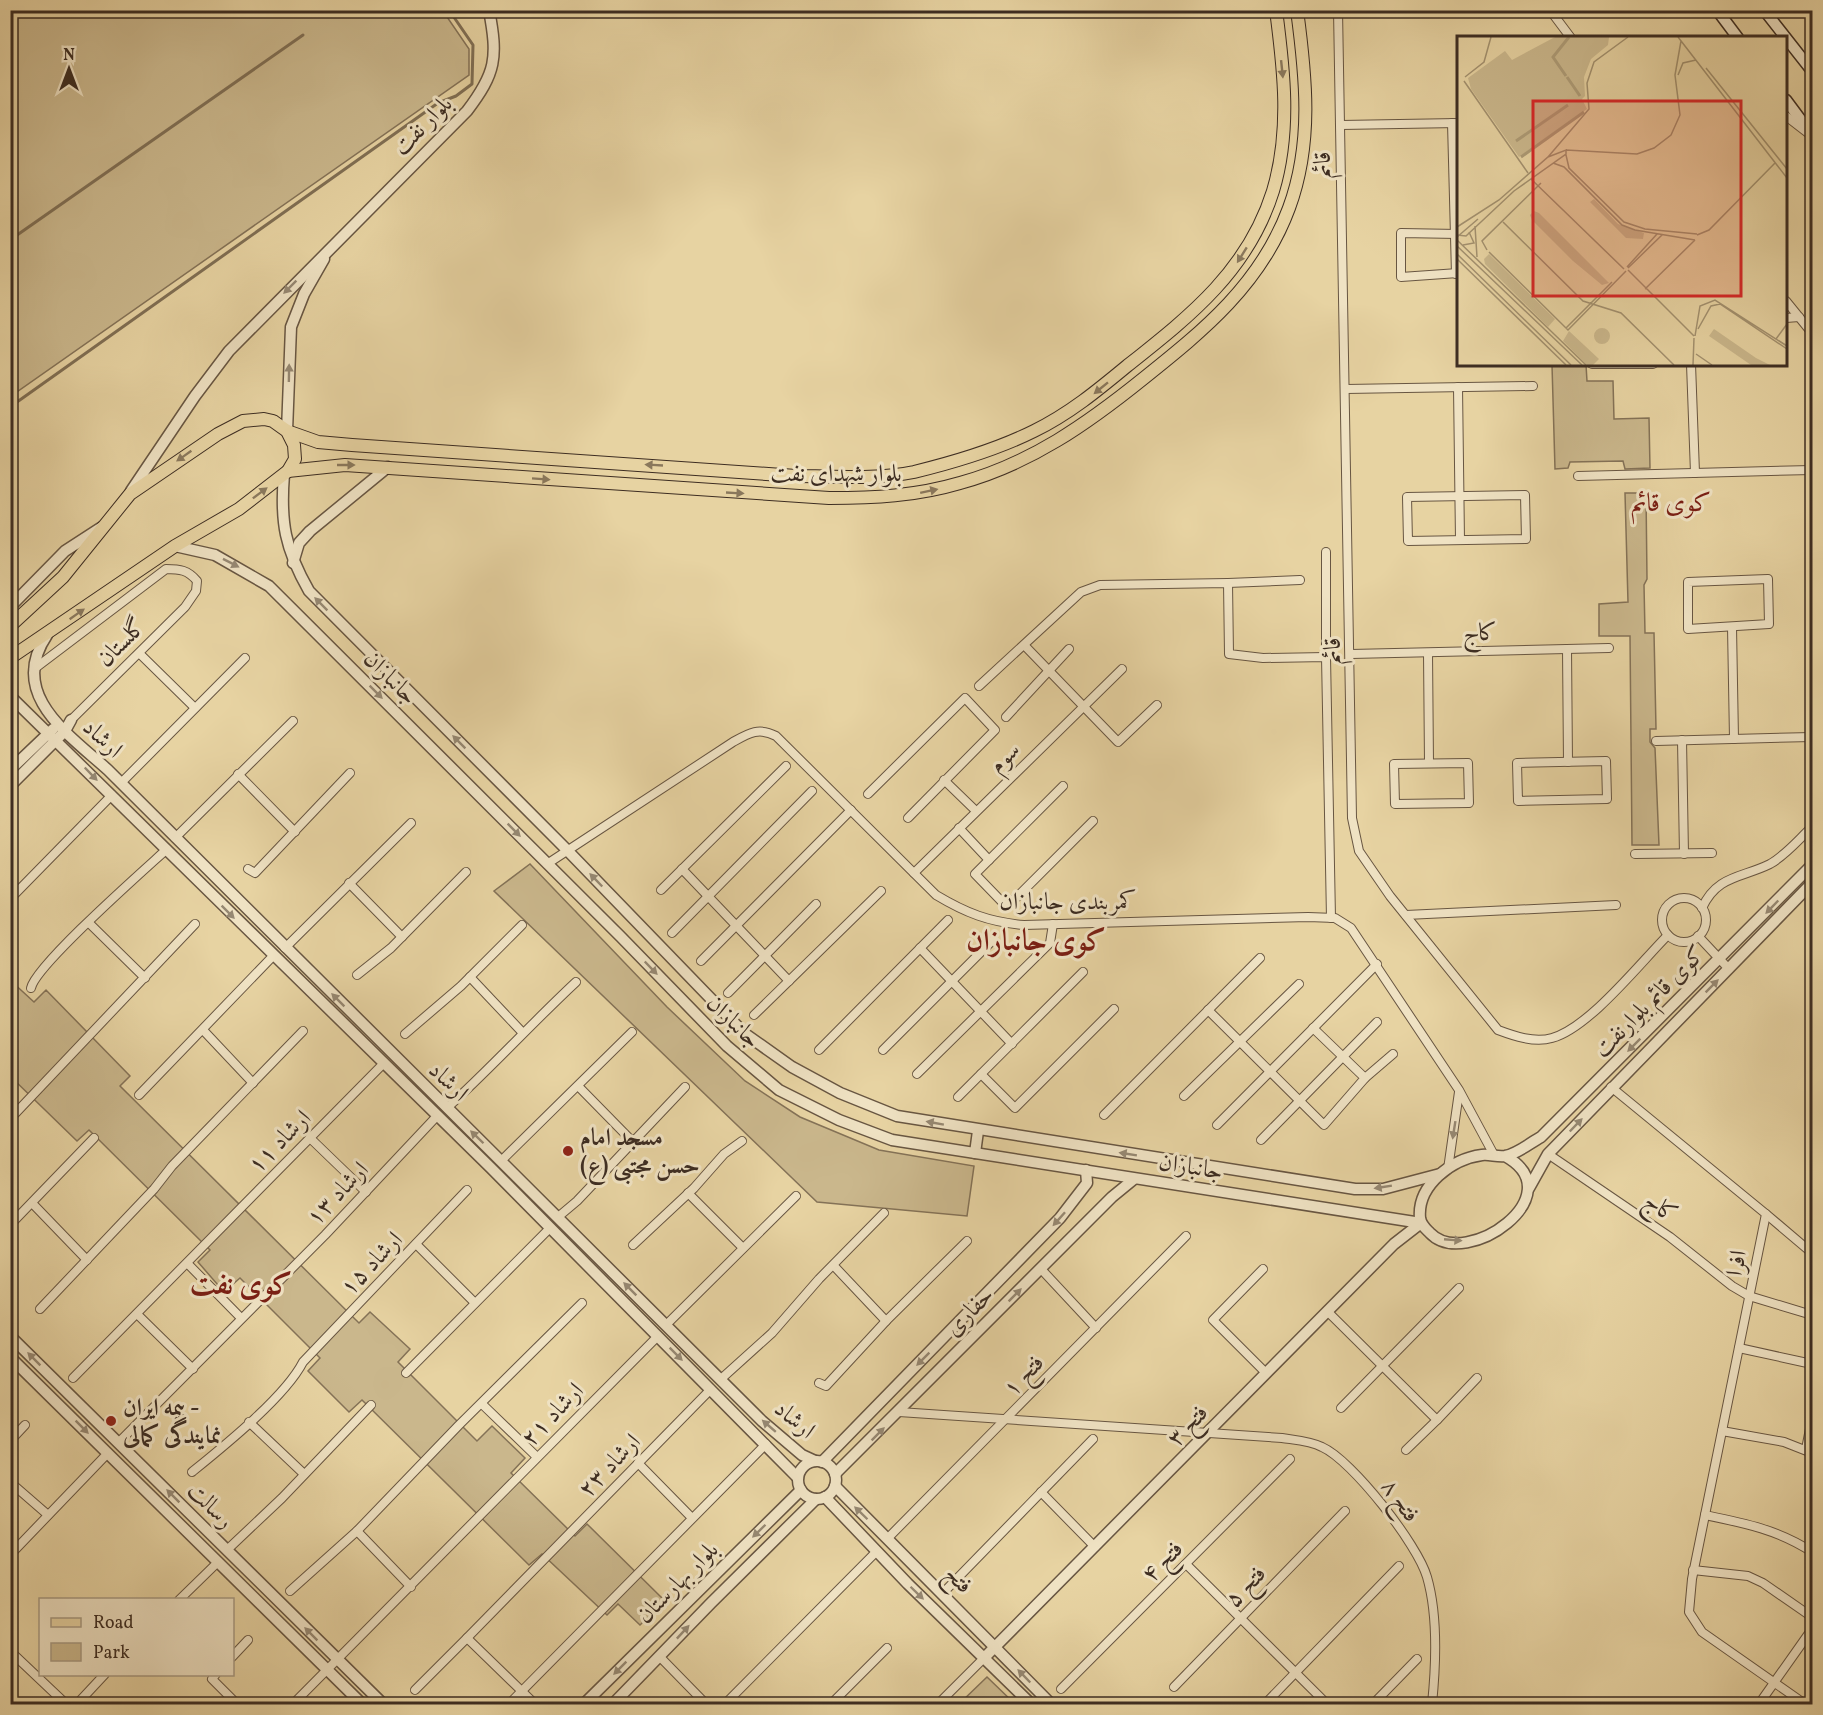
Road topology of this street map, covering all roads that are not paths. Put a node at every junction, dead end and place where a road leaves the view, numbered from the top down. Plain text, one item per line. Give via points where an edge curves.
1 (489, 10) edge
2 (1276, 10) edge
3 (1297, 10) edge
4 (1338, 10) edge
5 (1550, 10) edge
6 (1764, 10) edge
7 (1720, 14) edge
8 (1569, 36) edge
9 (1731, 36) edge
10 (1736, 36) edge
11 (1784, 36) edge
12 (1787, 39) edge
13 (1812, 71) edge
14 (1787, 103) edge
15 (1787, 117) edge
16 (1455, 123) edge
17 (1341, 125) junction
18 (1812, 136) edge
19 (1456, 234) edge
20 (332, 246) junction
21 (1457, 274) edge
22 (1787, 303) edge
23 (1799, 317) junction
24 (1787, 318) edge
25 (1812, 333) edge
26 (1691, 366) edge
27 (1533, 386) dead end
28 (1458, 387) junction
29 (1346, 389) junction
30 (287, 431) junction
31 (388, 467) junction
32 (1812, 470) edge
33 (286, 472) junction
34 (1695, 473) junction
35 (1578, 476) dead end
36 (129, 494) junction
37 (1458, 496) junction
38 (104, 525) junction
39 (1460, 540) junction
40 (175, 546) junction
41 (1326, 552) dead end
42 (293, 563) junction
43 (1300, 580) dead end
44 (1228, 583) junction
45 (10, 607) edge
46 (10, 626) edge
47 (1732, 627) junction
48 (48, 633) junction
49 (1025, 646) junction
50 (1609, 648) dead end
51 (1069, 649) dead end
52 (1567, 649) junction
53 (1428, 653) junction
54 (140, 654) junction
55 (1351, 654) junction
56 (1326, 657) junction
57 (10, 658) edge
58 (245, 658) dead end
59 (1122, 669) dead end
60 (33, 670) junction
61 (1048, 670) junction
62 (979, 687) dead end
63 (10, 696) edge
64 (1157, 705) dead end
65 (195, 708) junction
66 (1083, 708) junction
67 (1006, 717) dead end
68 (71, 720) joint
69 (293, 721) dead end
70 (57, 732) junction
71 (1812, 737) edge
72 (1734, 739) junction
73 (1682, 740) junction
74 (1656, 741) dead end
75 (1568, 762) junction
76 (1429, 764) junction
77 (786, 766) dead end
78 (10, 770) edge
79 (350, 773) dead end
80 (238, 774) junction
81 (944, 780) junction
82 (121, 783) junction
83 (10, 786) edge
84 (1063, 786) dead end
85 (812, 791) dead end
86 (868, 794) dead end
87 (112, 795) junction
88 (851, 810) junction
89 (976, 811) junction
90 (908, 818) dead end
91 (1093, 821) dead end
92 (411, 823) dead end
93 (1812, 827) edge
94 (959, 828) junction
95 (295, 832) junction
96 (175, 838) junction
97 (167, 849) junction
98 (567, 850) junction
99 (1712, 853) dead end
100 (1635, 854) dead end
101 (1684, 854) junction
102 (989, 860) junction
103 (202, 864) junction
104 (547, 864) junction
105 (1812, 865) edge
106 (248, 869) dead end
107 (682, 869) junction
108 (466, 872) dead end
109 (914, 873) junction
110 (191, 874) junction
111 (349, 883) junction
112 (1812, 883) edge
113 (661, 890) dead end
114 (881, 891) dead end
115 (708, 897) junction
116 (10, 898) edge
117 (816, 904) dead end
118 (1616, 905) dead end
119 (1702, 908) junction
120 (1406, 915) junction
121 (1331, 918) junction
122 (948, 920) dead end
123 (89, 922) junction
124 (195, 924) dead end
125 (1053, 924) junction
126 (522, 925) dead end
127 (736, 926) junction
128 (672, 933) dead end
129 (1668, 935) junction
130 (402, 936) junction
131 (1698, 936) junction
132 (992, 941) dead end
133 (285, 948) junction
134 (920, 948) junction
135 (273, 956) junction
136 (765, 956) junction
137 (1260, 958) dead end
138 (1720, 960) junction
139 (701, 961) dead end
140 (1377, 964) junction
141 (1729, 969) junction
142 (1083, 972) dead end
143 (312, 975) junction
144 (357, 975) dead end
145 (470, 977) junction
146 (145, 978) junction
147 (789, 981) junction
148 (952, 981) junction
149 (576, 982) dead end
150 (303, 984) junction
151 (1299, 984) dead end
152 (31, 988) dead end
153 (728, 993) dead end
154 (1114, 1009) dead end
155 (1208, 1011) junction
156 (981, 1012) junction
157 (754, 1015) dead end
158 (1377, 1022) dead end
159 (1313, 1028) junction
160 (203, 1030) junction
161 (303, 1031) dead end
162 (522, 1032) junction
163 (632, 1032) dead end
164 (405, 1034) dead end
165 (1239, 1042) junction
166 (1012, 1044) junction
167 (819, 1050) dead end
168 (883, 1050) dead end
169 (1393, 1054) dead end
170 (1342, 1058) junction
171 (384, 1063) junction
172 (1269, 1072) junction
173 (917, 1074) dead end
174 (981, 1074) junction
175 (1365, 1078) junction
176 (420, 1082) junction
177 (253, 1083) junction
178 (579, 1087) junction
179 (685, 1087) dead end
180 (1611, 1087) junction
181 (1459, 1090) junction
182 (412, 1091) junction
183 (139, 1095) dead end
184 (1184, 1096) dead end
185 (958, 1097) dead end
186 (1299, 1102) junction
187 (447, 1108) junction
188 (1104, 1115) dead end
189 (437, 1116) junction
190 (10, 1119) edge
191 (1218, 1125) dead end
192 (978, 1131) junction
193 (94, 1138) dead end
194 (310, 1138) junction
195 (1261, 1140) dead end
196 (632, 1141) junction
197 (742, 1141) dead end
198 (975, 1153) junction
199 (1548, 1154) junction
200 (1500, 1155) junction
201 (501, 1161) junction
202 (1086, 1170) junction
203 (1444, 1172) junction
204 (1134, 1179) junction
205 (528, 1188) junction
206 (1529, 1188) junction
207 (467, 1190) dead end
208 (366, 1192) junction
209 (688, 1193) junction
210 (796, 1196) dead end
211 (519, 1197) junction
212 (32, 1203) junction
213 (884, 1213) dead end
214 (1766, 1214) junction
215 (558, 1217) junction
216 (1421, 1223) junction
217 (10, 1225) edge
218 (549, 1228) junction
219 (1186, 1236) dead end
220 (967, 1241) dead end
221 (416, 1244) junction
222 (633, 1245) dead end
223 (743, 1248) junction
224 (1812, 1253) edge
225 (87, 1260) junction
226 (188, 1264) junction
227 (834, 1266) junction
228 (1041, 1269) junction
229 (1263, 1269) dead end
230 (1458, 1288) dead end
231 (1749, 1296) junction
232 (475, 1303) junction
233 (582, 1303) dead end
234 (40, 1309) dead end
235 (1327, 1311) junction
236 (138, 1315) junction
237 (1812, 1315) edge
238 (241, 1318) junction
239 (886, 1321) junction
240 (666, 1324) junction
241 (1096, 1328) junction
242 (10, 1336) edge
243 (658, 1336) junction
244 (1738, 1348) junction
245 (10, 1357) edge
246 (1812, 1364) edge
247 (1382, 1366) junction
248 (193, 1369) junction
249 (406, 1373) dead end
250 (1266, 1373) junction
251 (73, 1378) dead end
252 (1477, 1378) dead end
253 (721, 1379) junction
254 (819, 1383) dead end
255 (711, 1389) junction
256 (482, 1404) junction
257 (371, 1405) dead end
258 (1341, 1408) dead end
259 (899, 1412) junction
260 (1007, 1419) junction
261 (1812, 1419) edge
262 (1437, 1420) junction
263 (249, 1422) junction
264 (25, 1425) dead end
265 (1722, 1431) junction
266 (1209, 1432) junction
267 (1093, 1439) dead end
268 (10, 1441) edge
269 (118, 1443) junction
270 (766, 1444) junction
271 (1406, 1450) dead end
272 (1809, 1451) edge
273 (108, 1453) junction
274 (537, 1457) junction
275 (1290, 1459) dead end
276 (819, 1461) junction
277 (638, 1463) junction
278 (192, 1472) dead end
279 (304, 1474) junction
280 (835, 1474) junction
281 (798, 1478) junction
282 (10, 1482) edge
283 (835, 1486) junction
284 (801, 1490) junction
285 (1041, 1492) junction
286 (821, 1498) junction
287 (1345, 1511) dead end
288 (48, 1515) junction
289 (1705, 1515) junction
290 (692, 1518) junction
291 (357, 1531) junction
292 (887, 1539) junction
293 (1095, 1547) junction
294 (227, 1550) junction
295 (877, 1551) junction
296 (1812, 1552) edge
297 (10, 1555) edge
298 (218, 1562) junction
299 (1186, 1564) junction
300 (1399, 1566) dead end
301 (244, 1567) junction
302 (1694, 1570) junction
303 (234, 1577) junction
304 (411, 1587) junction
305 (290, 1591) dead end
306 (943, 1593) junction
307 (180, 1598) edge
308 (1812, 1617) edge
309 (1241, 1618) junction
310 (1812, 1629) edge
311 (466, 1640) junction
312 (248, 1641) dead end
313 (996, 1647) junction
314 (887, 1648) dead end
315 (10, 1651) edge
316 (234, 1655) edge
317 (660, 1657) junction
318 (337, 1659) junction
319 (984, 1659) junction
320 (1417, 1659) dead end
321 (326, 1669) junction
322 (1296, 1673) junction
323 (103, 1676) edge
324 (214, 1676) edge
325 (1774, 1684) junction
326 (1174, 1687) dead end
327 (1061, 1689) dead end
328 (415, 1690) dead end
329 (522, 1691) junction
330 (66, 1704) edge
331 (77, 1704) edge
332 (237, 1704) edge
333 (293, 1704) edge
334 (362, 1704) edge
335 (382, 1704) edge
336 (509, 1704) edge
337 (535, 1704) edge
338 (584, 1704) edge
339 (613, 1704) edge
340 (706, 1704) edge
341 (724, 1704) edge
342 (831, 1704) edge
343 (938, 1704) edge
344 (1031, 1704) edge
345 (1051, 1704) edge
346 (1265, 1704) edge
347 (1327, 1704) edge
348 (1373, 1704) edge
349 (1432, 1704) edge
350 (1759, 1704) edge
351 (1805, 1704) edge

1 - 20 street, بلوار نفت via 493,64 487,84 467,111
2 -> 30 main road, بلوار شهدای نفت via 1285,88 1282,153 1263,218 1221,285 1176,328 1087,399 1035,431 965,459 912,472 858,477 342,444 318,442
31 -> 3 main road, بلوار شهدای نفت via 716,492 873,498 961,483 1043,450 1110,406 1197,336 1240,293 1270,250 1290,207 1304,145 1306,79
4 - 17 street, قائم
5 - 8 street
6 - 11 street
7 - 9 street
7 - 10 street
12 - 13 street
14 - 18 street
15 - 18 street
16 - 17 street
16 - 19 street
17 - 29 street, قائم
19 - 21 street
19 - 21 street via 1401,233 1401,277
30 -> 20 street via 291,327 304,294
20 -> 36 street via 229,351
22 - 23 street
23 - 24 street
23 - 25 street
26 - 34 street
27 - 28 street
28 - 29 street
28 - 37 street
29 - 55 street, قائم
30 - 33 main road via 295,459
30 -> 36 main road, بلوار شهدای نفت via 273,421 243,421
33 -> 31 main road, بلوار شهدای نفت via 345,465
31 - 42 street via 309,531 299,543
32 - 34 street
40 -> 33 main road via 239,509
33 - 42 street, جانبازان via 283,517 285,541
34 - 35 street
36 - 38 main road, بلوار شهدای نفت
37 - 39 street
37 - 39 street via 1407,497 1408,541
37 - 39 street via 1525,495 1526,539
38 - 45 street via 65,551
38 - 46 main road, بلوار شهدای نفت via 63,577
48 -> 40 main road
40 -> 104 street, جانبازان via 215,555 269,586
41 - 56 street
98 -> 42 street, جانبازان via 309,591
43 - 44 street
44 - 49 street via 1100,585 1081,592
44 - 56 street via 1228,654
47 - 47 street via 1688,629 1688,582 1768,579 1769,624
47 - 72 street
48 - 57 main road
48 - 60 street via 35,652
49 - 61 street
49 - 62 street
50 - 52 street, کاج
51 - 61 street
52 - 53 street, کاج
52 - 75 street
53 - 55 street, کاج
53 - 76 street
54 - 60 street, گلستان via 196,591 197,581 191,573 166,569
54 - 65 street
54 - 68 street, گلستان
55 - 120 street, قائم via 1352,818 1359,851
56 - 121 street
58 - 65 street
59 - 66 street, سوم
60 - 70 street via 45,711
61 - 66 street
61 - 67 street
63 - 70 street
64 - 66 street via 1118,742
65 - 82 street
66 - 89 street, سوم
68 - 70 street, گلستان
69 - 80 street
70 - 78 street, گلستان
70 - 82 street, ارشاد
70 - 83 street, گلستان
70 -> 87 street, ارشاد
71 - 72 street
72 - 73 street
73 - 74 street
73 - 101 street
75 - 75 street via 1606,761 1607,799 1518,801 1517,763
76 - 76 street via 1468,763 1469,803 1395,804 1394,764
77 - 107 street
79 - 95 street
80 - 95 street
80 - 96 street
81 - 86 street via 995,730 965,698
81 - 89 street
81 - 90 street
82 - 96 street, ارشاد
84 - 102 street
85 - 115 street
87 - 97 street, ارشاد
87 - 116 street
88 - 98 street, کمربندی جانبازان via 777,735 754,731
88 - 109 street, کمربندی جانبازان
88 - 127 street
89 - 94 street, سوم
91 - 102 street via 1007,907 975,874
92 - 111 street
93 - 119 street via 1772,863 1719,884
94 - 102 street
94 - 109 street, سوم
95 - 106 street via 255,873
96 - 103 street, ارشاد
97 - 110 street, ارشاد
97 - 123 street
98 - 104 street, کمربندی جانبازان
192 -> 98 street, جانبازان via 897,1116 840,1093 792,1067 744,1033
99 - 101 street
100 - 101 street
103 - 110 street
103 - 133 street, ارشاد
104 -> 198 street, جانبازان via 727,1046 779,1090 839,1120 892,1140
105 -> 138 street, کوی قائم بلوارنفت
107 - 113 street
107 - 115 street
108 - 130 street
109 - 125 street, کمربندی جانبازان via 936,895 961,910 1016,925
110 -> 135 street, ارشاد
111 - 130 street
111 - 133 street
112 - 141 street, کوی قائم بلوارنفت
114 - 147 street
115 - 127 street
115 - 128 street
117 - 136 street
118 - 120 street
119 - 129 street via 1683,898 1670,903 1663,915
119 - 131 street via 1706,922
120 - 129 street, قائم via 1498,1030 1520,1038 1551,1038 1579,1026
121 - 125 street, کمربندی جانبازان
121 - 140 street via 1351,928
122 - 134 street
123 - 146 street
123 - 152 street via 33,981
124 - 146 street
125 - 156 street via 1050,943
126 - 145 street
127 - 136 street
127 - 139 street
129 - 131 street via 1680,941
130 - 144 street
131 - 138 street
132 - 148 street
133 - 143 street, ارشاد
134 - 148 street
134 - 167 street
135 - 150 street, ارشاد
135 - 160 street
136 - 147 street
136 - 153 street
137 - 155 street
138 - 141 street
138 -> 200 street, کوی قائم بلوارنفت via 1541,1137
140 - 159 street
140 - 181 street
180 -> 141 street, کوی قائم بلوارنفت
142 - 166 street
143 - 150 street
176 -> 143 street, ارشاد
145 - 162 street
145 - 164 street
146 - 190 street
147 - 157 street
148 - 156 street
148 - 168 street
149 - 162 street
150 - 171 street, ارشاد
151 - 165 street
154 - 174 street via 1015,1108
155 - 165 street
155 - 188 street
156 - 166 street
156 - 173 street
158 - 170 street
159 - 170 street
159 - 172 street
160 - 177 street
160 - 183 street
161 - 177 street
162 - 187 street
163 - 178 street
165 - 172 street
165 - 184 street
166 - 174 street
169 - 175 street
170 - 175 street
170 - 186 street
171 - 182 street, ارشاد
171 - 194 street, ارشاد ۱۱
172 - 186 street
172 - 191 street
174 - 185 street
175 - 186 street via 1324,1125
176 - 182 street
176 - 187 street, ارشاد
177 - 225 street
178 - 196 street
178 - 201 street
179 - 196 street
199 -> 180 street, کوی قائم بلوارنفت
180 - 214 street
181 - 200 street
181 -> 203 street
182 - 189 street, ارشاد
186 - 195 street
201 -> 187 street, ارشاد
189 - 208 street, ارشاد ۱۳
189 - 211 street, ارشاد
192 - 198 street
203 -> 192 street, جانبازان via 1383,1189 1355,1189
193 - 212 street
194 - 208 street
194 - 226 street, ارشاد ۱۱
196 - 215 street
197 - 209 street via 724,1154
198 - 202 street, جانبازان
199 - 206 street, کوی قائم بلوارنفت
199 - 231 street, کاج
200 - 203 street via 1459,1161
200 - 206 street via 1517,1162 1526,1174
201 - 205 street, ارشاد
202 - 204 street, جانبازان
202 -> 276 street, حفاری via 1087,1183 1060,1218
203 - 216 street via 1423,1200
204 - 216 street, جانبازان
204 - 228 street, حفاری
205 - 211 street
205 - 215 street, ارشاد
216 -> 206 street via 1433,1236 1450,1242 1472,1241 1506,1226 1517,1214
207 - 221 street, ارشاد ۱۵
208 - 238 street, ارشاد ۱۳
209 - 222 street
209 - 223 street
210 - 223 street
211 - 218 street, ارشاد
212 - 217 street
212 - 225 street
213 - 227 street
214 - 224 street
214 - 231 street, افرا
240 -> 215 street, ارشاد
216 - 235 street, فتح ۳ via 1394,1244
218 - 232 street
218 - 243 street, ارشاد
219 - 241 street, فتح ۱
220 - 239 street
221 - 232 street
221 - 263 street, ارشاد ۱۵
223 - 240 street
225 - 234 street
226 - 236 street, ارشاد ۱۱
226 - 238 street
227 - 239 street
227 - 253 street via 772,1333
228 - 241 street
259 -> 228 street, حفاری
229 - 250 street via 1213,1320
230 - 247 street
231 - 237 street, کاج
231 - 244 street, افرا
232 - 249 street
233 - 256 street
235 - 247 street
235 - 250 street, فتح ۳
236 - 248 street
236 - 251 street, ارشاد ۱۱
238 - 248 street, ارشاد ۱۳
239 - 254 street via 826,1386
240 - 253 street, ارشاد
241 - 260 street, فتح ۱
269 -> 242 street, رسالت
243 -> 255 street, ارشاد
243 - 274 street, ارشاد ۲۱
244 - 246 street
244 - 265 street, افرا
245 -> 273 street, رسالت
247 - 258 street
247 - 262 street
248 - 269 street, ارشاد ۱۳
250 - 266 street, فتح ۳
252 - 262 street
253 - 255 street
276 -> 253 street, ارشاد via 802,1455
255 - 270 street, ارشاد
255 - 277 street, ارشاد ۲۳
256 - 274 street
256 - 291 street
257 - 279 street
259 - 260 street, فتح ۸
280 -> 259 street, حفاری
260 - 266 street, فتح ۸
260 - 292 street, فتح ۱
261 - 272 street
262 - 271 street
263 - 278 street, ارشاد ۱۵
263 - 279 street
264 - 268 street
265 - 272 street via 1784,1442
265 - 289 street, افرا
266 - 293 street, فتح ۳
266 - 349 street, فتح ۸ via 1282,1438 1321,1446 1341,1458 1366,1486 1427,1575 1432,1610
267 - 285 street
269 - 273 street
294 -> 269 street, رسالت
270 - 281 street, ارشاد
270 - 290 street
273 - 288 street
273 - 298 street, رسالت
274 - 304 street, ارشاد ۲۱
275 - 299 street, فتح ۴
276 - 280 street
276 - 281 street via 803,1466
277 - 290 street
277 - 311 street, ارشاد ۲۳
279 - 294 street
280 - 283 street
281 - 284 street
282 - 288 street
283 - 286 street
292 -> 283 street, فتح
284 - 286 street
284 -> 338 street, بلوار بهارستان
285 - 293 street
285 - 306 street
286 - 295 street, فتح
317 -> 286 street, بلوار بهارستان
287 - 309 street, فتح ۵
288 - 297 street
289 - 296 street via 1766,1528
289 - 302 street, افرا
290 - 329 street
291 - 304 street
291 - 305 street
292 - 306 street, فتح
293 - 313 street, فتح ۳
294 - 301 street, رسالت
295 -> 319 street, فتح
295 - 341 street
298 - 303 street, رسالت
298 - 307 street
299 - 309 street
299 - 327 street, فتح ۴
300 - 322 street
301 - 303 street
318 -> 301 street, رسالت
302 - 308 street via 1748,1576
302 - 325 street, افرا via 1689,1612 1702,1632
303 - 321 street, رسالت
304 - 318 street, ارشاد ۲۱
306 - 313 street, فتح
309 - 322 street
309 - 326 street, فتح ۵
310 - 325 street
311 - 328 street, ارشاد ۲۳
311 - 329 street
312 - 316 street
313 - 319 street, فتح ۳
345 -> 313 street, فتح
314 - 342 street
315 - 330 street
317 - 339 street, بلوار بهارستان
317 - 340 street
318 - 321 street, ارشاد ۲۱
318 - 335 street, رسالت
319 - 343 street
319 - 344 street, فتح
320 - 348 street
321 - 333 street, ارشاد ۲۱
321 - 334 street, رسالت
322 - 346 street
322 - 347 street
323 - 331 street
324 - 332 street via 212,1679
325 - 350 street
325 - 351 street, افرا
329 - 336 street
329 - 337 street

